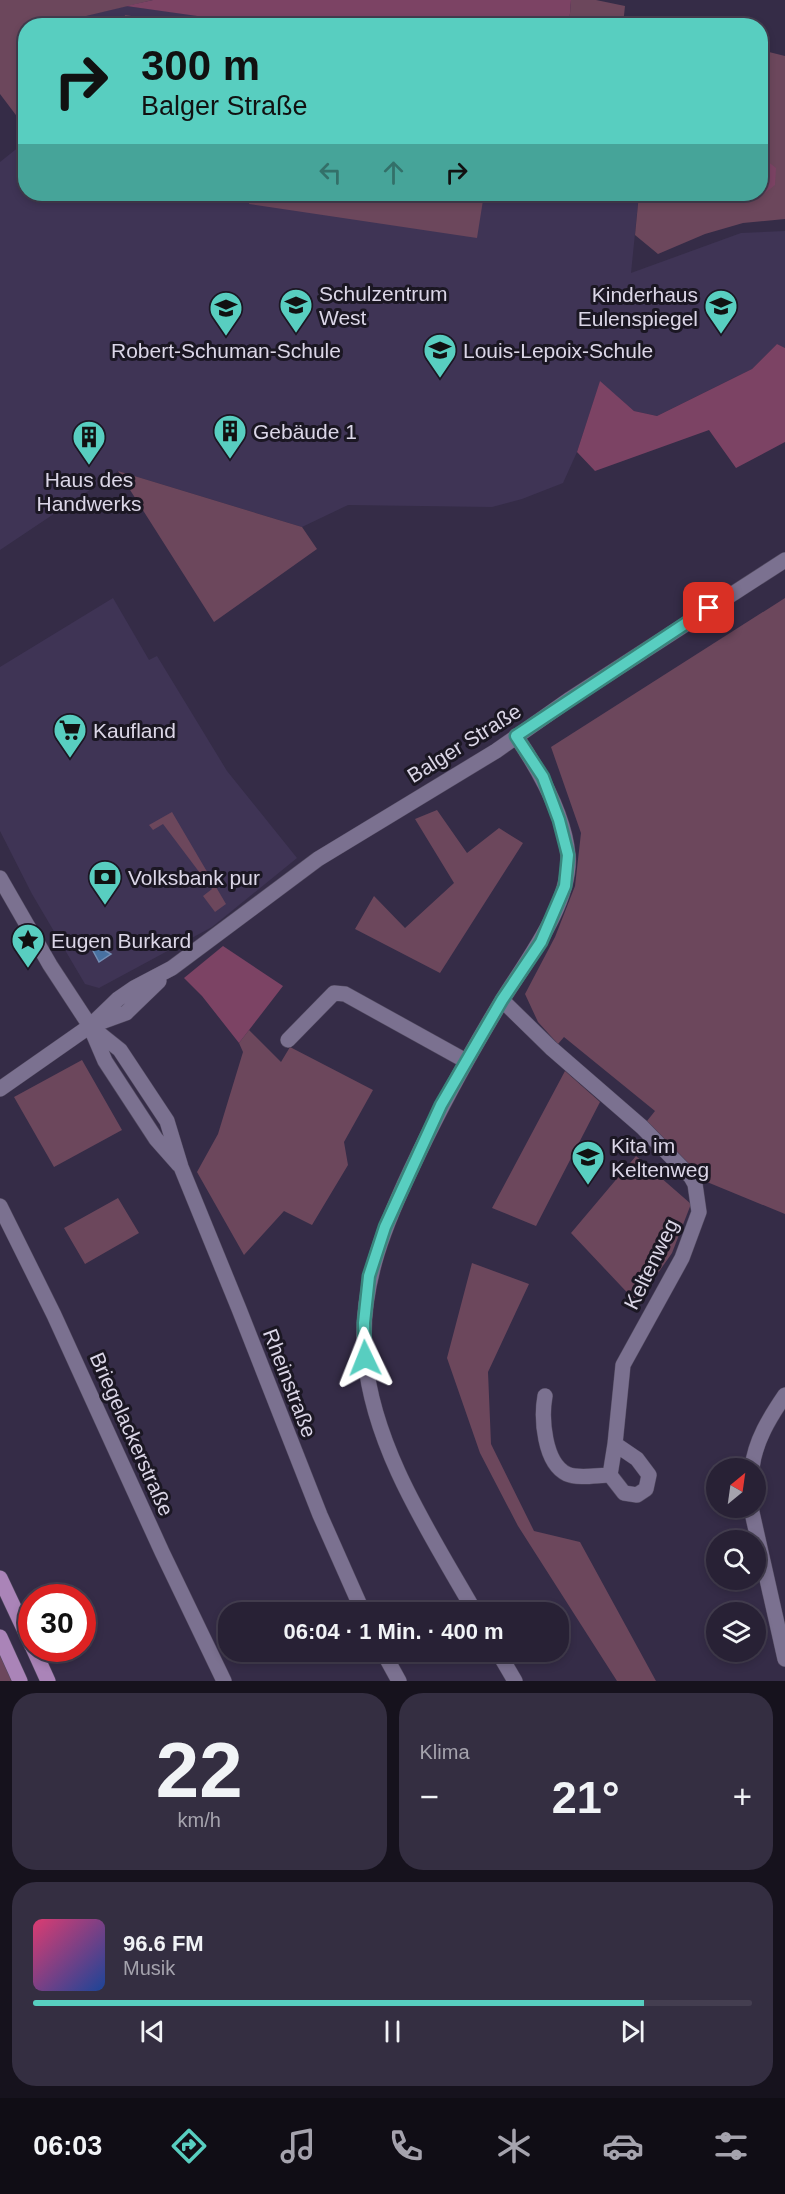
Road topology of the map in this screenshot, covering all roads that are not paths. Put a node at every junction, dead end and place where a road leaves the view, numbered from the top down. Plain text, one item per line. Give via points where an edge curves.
1 (785, 560) edge
2 (516, 736) junction
3 (0, 878) edge
4 (502, 1000) junction
5 (90, 1026) junction
6 (288, 1040) dead end
7 (466, 1061) junction
8 (0, 1089) edge
9 (0, 1206) edge
10 (785, 1395) edge
11 (545, 1396) dead end
12 (615, 1444) junction
13 (754, 1458) edge
14 (610, 1475) junction
15 (753, 1518) edge
16 (0, 1578) edge
17 (359, 1602) edge
18 (470, 1602) edge
19 (18, 1617) edge
20 (0, 1637) edge
21 (785, 1659) edge
22 (39, 1662) edge
23 (389, 1662) edge
24 (504, 1662) edge
25 (20, 1681) edge
26 (48, 1681) edge
27 (224, 1681) edge
28 (399, 1681) edge
29 (515, 1681) edge

1 - 2 street, Balger Straße
2 - 4 street via 543,777 568,855 565,886 541,942
2 - 5 street, Balger Straße via 318,859 171,968 118,999
3 - 5 street, Rheinstraße
4 - 7 street
4 - 12 street, Keltenweg via 642,1127 695,1184 699,1212 682,1258 623,1365
5 - 8 street, Balger Straße
5 - 17 street, Rheinstraße via 120,1050 167,1121 181,1167
6 - 7 street via 334,993 345,994
7 - 18 street via 441,1105 385,1227 369,1276 364,1323 372,1401 395,1466
9 - 27 street, Briegelackerstraße
10 - 13 street via 766,1423
11 - 14 street via 543,1409 550,1456 556,1467 569,1476
12 - 14 street, Keltenweg
12 - 14 street via 637,1459 649,1475 646,1489 637,1495 624,1493
15 - 21 street
16 - 19 main road
20 - 25 main road
22 - 26 main road
23 - 28 street
24 - 29 street

